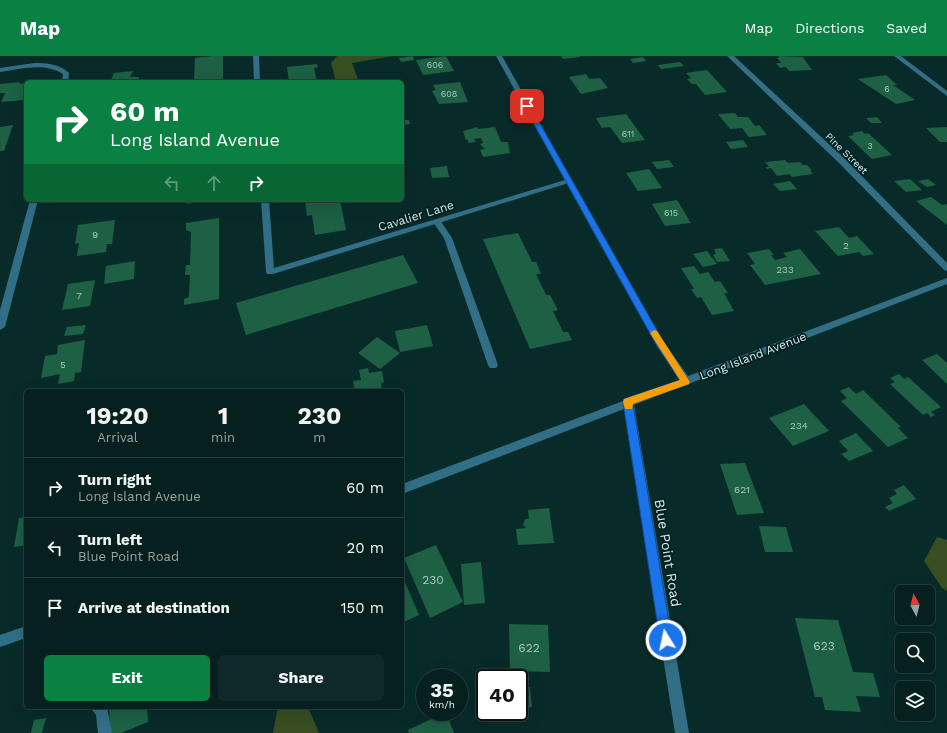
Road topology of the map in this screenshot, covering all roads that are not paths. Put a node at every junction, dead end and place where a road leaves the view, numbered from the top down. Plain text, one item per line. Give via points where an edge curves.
1 (256, 56) edge
2 (499, 56) edge
3 (730, 56) edge
4 (897, 56) edge
5 (0, 70) edge
6 (65, 80) edge
7 (257, 80) edge
8 (947, 94) edge
9 (568, 182) junction
10 (33, 202) edge
11 (265, 202) edge
12 (438, 222) junction
13 (947, 268) edge
14 (947, 281) edge
15 (0, 327) edge
16 (493, 365) dead end
17 (686, 382) junction
18 (628, 402) junction
19 (404, 488) edge
20 (24, 633) edge
21 (0, 641) edge
22 (100, 709) edge
23 (105, 733) edge
24 (682, 733) edge

1 - 7 street
2 - 9 street
3 - 13 street, Pine Street via 842,161
4 - 8 street
5 - 6 street via 49,65 59,67 66,73
9 - 12 street, Cavalier Lane
9 - 17 street via 660,343
10 - 15 street
11 - 12 street, Cavalier Lane via 270,272
12 - 16 street via 448,238
14 - 17 street, Long Island Avenue
17 - 18 street, Long Island Avenue
18 - 19 street, Long Island Avenue
18 - 24 street, Blue Point Road
20 - 21 street
22 - 23 street

